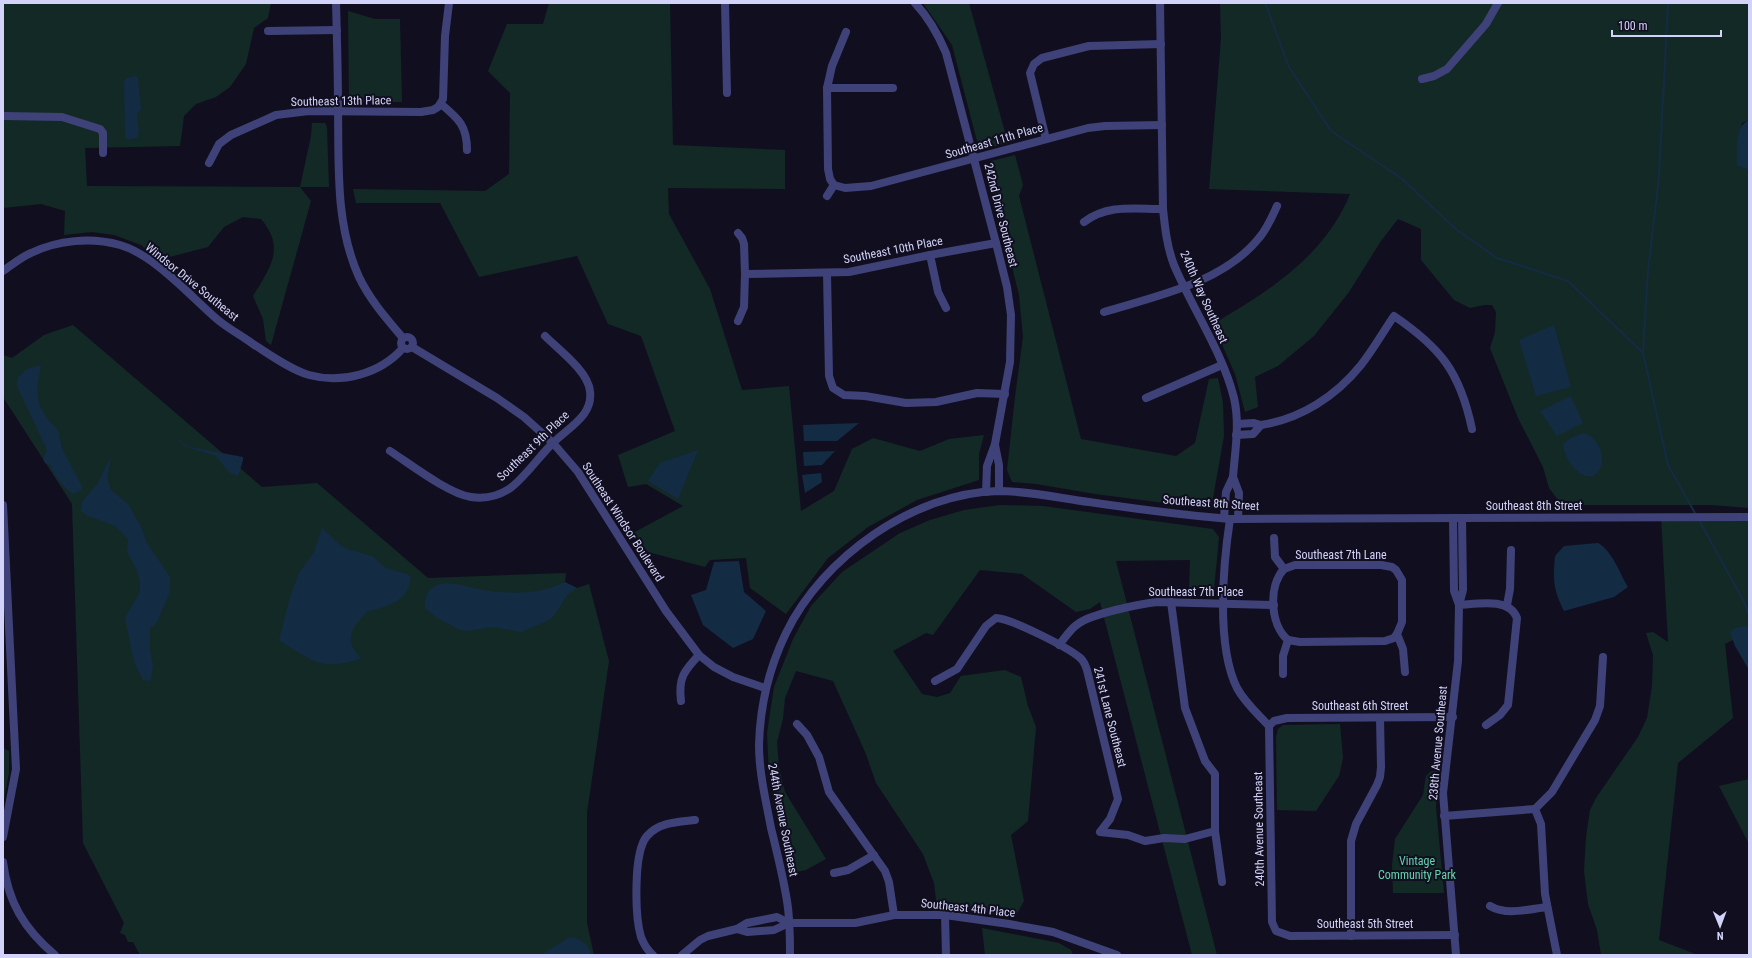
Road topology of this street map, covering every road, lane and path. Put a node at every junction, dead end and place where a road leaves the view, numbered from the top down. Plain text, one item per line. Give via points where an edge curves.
1 (336, 3) edge
2 (449, 3) edge
3 (725, 3) edge
4 (915, 3) edge
5 (1160, 3) edge
6 (1498, 3) edge
7 (337, 30) junction
8 (268, 31) dead end
9 (846, 32) dead end
10 (1161, 44) junction
11 (1422, 79) dead end
12 (828, 88) junction
13 (893, 88) dead end
14 (727, 93) dead end
15 (442, 104) junction
16 (338, 111) junction
17 (3, 116) edge
18 (1162, 125) junction
19 (1046, 139) junction
20 (467, 150) dead end
21 (103, 153) dead end
22 (974, 159) junction
23 (209, 163) dead end
24 (834, 185) junction
25 (827, 196) dead end
26 (1277, 206) dead end
27 (1163, 209) junction
28 (1084, 222) dead end
29 (738, 233) dead end
30 (996, 243) junction
31 (930, 255) junction
32 (3, 271) edge
33 (827, 273) junction
34 (746, 274) junction
35 (1185, 287) junction
36 (946, 308) dead end
37 (1104, 312) dead end
38 (738, 321) dead end
39 (544, 336) dead end
40 (403, 338) junction
41 (412, 347) junction
42 (402, 348) junction
43 (1222, 365) junction
44 (1005, 394) junction
45 (1146, 398) dead end
46 (1237, 424) junction
47 (1261, 425) junction
48 (1472, 429) dead end
49 (1236, 435) junction
50 (553, 443) junction
51 (995, 444) junction
52 (390, 450) dead end
53 (1233, 477) junction
54 (999, 491) junction
55 (986, 492) junction
56 (3, 505) edge
57 (1749, 517) edge
58 (1453, 518) junction
59 (1462, 518) junction
60 (1231, 519) junction
61 (1274, 538) dead end
62 (1511, 550) dead end
63 (1284, 569) junction
64 (1171, 602) junction
65 (1224, 604) junction
66 (1274, 605) junction
67 (1459, 605) junction
68 (1507, 605) junction
69 (1397, 634) junction
70 (1288, 640) junction
71 (1059, 645) junction
72 (699, 655) junction
73 (1603, 657) dead end
74 (1405, 672) dead end
75 (1283, 674) dead end
76 (935, 681) dead end
77 (766, 688) junction
78 (681, 701) dead end
79 (1453, 717) junction
80 (1380, 718) junction
81 (797, 724) dead end
82 (1486, 725) dead end
83 (1269, 726) junction
84 (1535, 809) junction
85 (1444, 816) junction
86 (695, 820) dead end
87 (1215, 832) junction
88 (3, 836) edge
89 (874, 855) junction
90 (3, 862) edge
91 (834, 873) dead end
92 (1222, 882) dead end
93 (1490, 906) dead end
94 (1547, 907) junction
95 (894, 915) junction
96 (945, 915) junction
97 (789, 923) junction
98 (736, 929) junction
99 (1276, 931) joint
100 (1455, 935) junction
101 (1351, 936) junction
102 (55, 955) edge
103 (653, 955) edge
104 (682, 955) edge
105 (790, 955) edge
106 (946, 955) edge
107 (1117, 955) edge
108 (1456, 955) edge
109 (1557, 955) edge

1 - 7 street
2 - 15 street
3 - 14 street
4 - 22 street, 242nd Drive Southeast via 935,29 946,53
5 - 10 street, 240th Way Southeast
6 - 11 street via 1486,24 1447,69
7 - 8 street
7 - 16 street
9 - 12 street via 832,66
10 - 18 street, 240th Way Southeast
10 - 19 street via 1089,46 1038,60 1030,73
12 - 13 street
12 - 24 street via 828,169
15 - 16 street, Southeast 13th Place via 433,110 422,112
15 - 20 street via 465,129
16 - 23 street, Southeast 13th Place via 290,112 264,120 231,135 219,144
16 - 40 street via 340,196 344,236 367,293
17 - 21 street via 62,117 100,128 103,134
18 - 19 street, Southeast 11th Place via 1088,128
18 - 27 street, 240th Way Southeast
19 - 22 street, Southeast 11th Place
22 - 24 street, Southeast 11th Place via 871,186 846,188
22 - 30 street, 242nd Drive Southeast
24 - 25 street
26 - 35 street via 1260,237 1242,256 1228,266
27 - 28 street via 1105,210
27 - 35 street, 240th Way Southeast via 1170,251
29 - 34 street via 744,244
30 - 31 street, Southeast 10th Place
30 - 44 street, 242nd Drive Southeast via 1011,315 1010,362
31 - 33 street, Southeast 10th Place via 862,270
31 - 36 street via 938,292
32 - 42 street, Windsor Drive Southeast via 30,253 55,244 76,240 120,245 140,254 163,271 220,322 265,352 308,374 340,378 369,372 383,365
33 - 34 street, Southeast 10th Place
33 - 44 street via 829,376 833,388 844,395 922,404 977,393
34 - 38 street via 744,307
35 - 37 street
35 - 43 street, 240th Way Southeast
39 - 50 street, Southeast 9th Place via 584,374 590,384 591,393 589,406 584,415
40 - 41 street via 412,339
40 - 42 street via 400,342
41 - 42 street
41 - 50 street, Southeast Windsor Boulevard via 524,417
43 - 45 street
43 - 46 street, 240th Way Southeast via 1233,397
44 - 51 street, 242nd Drive Southeast
46 - 47 street
46 - 49 street, 240th Way Southeast
47 - 48 street via 1289,419 1336,391 1362,364 1394,316 1415,330 1444,358 1463,394
47 - 49 street via 1253,434
49 - 53 street, 240th Way Southeast
50 - 52 street, Southeast 9th Place via 511,488 500,494 485,497 458,494
50 - 72 street, Southeast Windsor Boulevard via 578,472 666,611
51 - 54 street, 242nd Drive Southeast via 999,465
51 - 55 street, 242nd Drive Southeast via 987,466
53 - 60 street, 240th Way Southeast via 1226,492
53 - 60 street, 240th Way Southeast via 1239,493
54 - 55 street, Southeast 8th Street
54 - 60 street, Southeast 8th Street
55 - 77 street, Southeast 8th Street via 930,506 885,527 856,547 832,569 793,620
56 - 88 street via 16,769
57 - 59 street, Southeast 8th Street
58 - 59 street, Southeast 8th Street
58 - 60 street, Southeast 8th Street
58 - 67 street, 238th Avenue Southeast via 1454,591
59 - 67 street, 238th Avenue Southeast via 1463,590
60 - 65 street, 240th Way Southeast via 1226,550
61 - 63 street via 1275,557
62 - 68 street
63 - 66 street via 1278,579
63 - 69 street, Southeast 7th Lane via 1295,565 1387,565 1396,570 1402,580 1402,622
64 - 65 street, Southeast 7th Place
64 - 71 street, Southeast 7th Place via 1143,604 1091,617 1078,624
64 - 87 street via 1185,708 1205,761 1214,774
65 - 66 street, Southeast 7th Place
65 - 83 street, 240th Way Southeast via 1230,669 1244,699
66 - 70 street via 1278,629
67 - 68 street
67 - 79 street, 238th Avenue Southeast
68 - 82 street via 1516,613 1517,625 1508,705
69 - 70 street via 1385,641
69 - 74 street via 1403,649
70 - 75 street via 1284,649
71 - 76 street, 241st Lane Southeast via 1008,620 996,618 986,626 957,669
71 - 87 street, 241st Lane Southeast via 1078,656 1085,664 1118,798 1110,819 1100,832 1128,835 1145,841 1164,838 1185,839
72 - 77 street, Southeast Windsor Boulevard via 733,677
72 - 78 street via 681,678
73 - 84 street via 1600,706 1595,720 1552,792
77 - 97 street, 244th Avenue Southeast via 759,747 761,773 787,900
79 - 80 street, Southeast 6th Street
79 - 85 street, 238th Avenue Southeast via 1444,781
80 - 83 street, Southeast 6th Street via 1287,718 1274,721
80 - 101 street via 1380,777 1356,824 1351,841
81 - 89 street via 819,758 829,792
83 - 99 street, 240th Avenue Southeast via 1272,922
84 - 85 street
84 - 94 street via 1543,836
85 - 100 street, 238th Avenue Southeast
86 - 103 street via 662,826 647,836 641,846 638,860 637,917 646,949
87 - 92 street
89 - 91 street via 848,870
89 - 95 street via 888,882
90 - 102 street via 14,906 26,925
93 - 94 street via 1509,912
94 - 109 street
95 - 96 street, Southeast 4th Place
95 - 97 street, Southeast 4th Place via 855,923
96 - 106 street
96 - 107 street, Southeast 4th Place via 1053,932
97 - 98 street, Southeast 4th Place via 774,930 747,932
97 - 98 street, Southeast 4th Place via 777,917 747,923
97 - 105 street, 244th Avenue Southeast
98 - 104 street, Southeast 4th Place via 708,936
99 - 101 street, Southeast 5th Street via 1290,936
100 - 101 street, Southeast 5th Street
100 - 108 street, 238th Avenue Southeast

